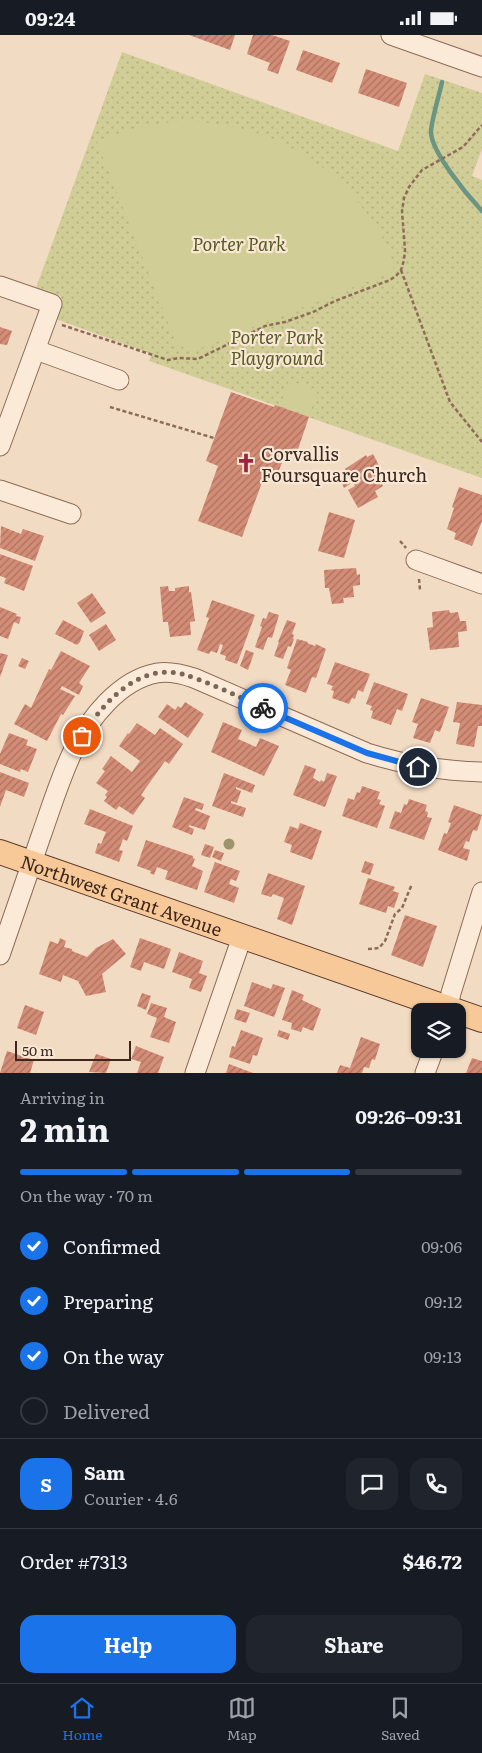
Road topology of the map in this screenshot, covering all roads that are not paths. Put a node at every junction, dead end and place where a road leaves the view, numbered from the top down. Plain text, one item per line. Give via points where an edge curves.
1 (390, 35) edge
2 (482, 67) edge
3 (0, 286) edge
4 (36, 350) junction
5 (120, 380) dead end
6 (0, 446) edge
7 (0, 490) edge
8 (71, 514) dead end
9 (416, 560) dead end
10 (482, 584) edge
11 (482, 772) edge
12 (0, 852) edge
13 (31, 863) junction
14 (482, 892) edge
15 (242, 937) junction
16 (0, 955) edge
17 (430, 1003) edge
18 (448, 1003) edge
19 (466, 1015) edge
20 (482, 1020) edge
21 (431, 1058) edge
22 (195, 1073) edge
23 (425, 1073) edge

1 - 2 street
3 - 4 street via 49,311
4 - 5 street
4 - 6 street
7 - 8 street
9 - 10 street
11 - 13 street via 418,767 367,753 194,678 157,673 126,686 90,723 65,769
12 - 13 main road, Northwest Grant Avenue
13 - 15 main road, Northwest Grant Avenue
13 - 16 street
14 - 18 street
15 - 17 main road, Northwest Grant Avenue
15 - 22 street, Northwest Grant Avenue
19 - 20 main road, Northwest Grant Avenue
21 - 23 street

